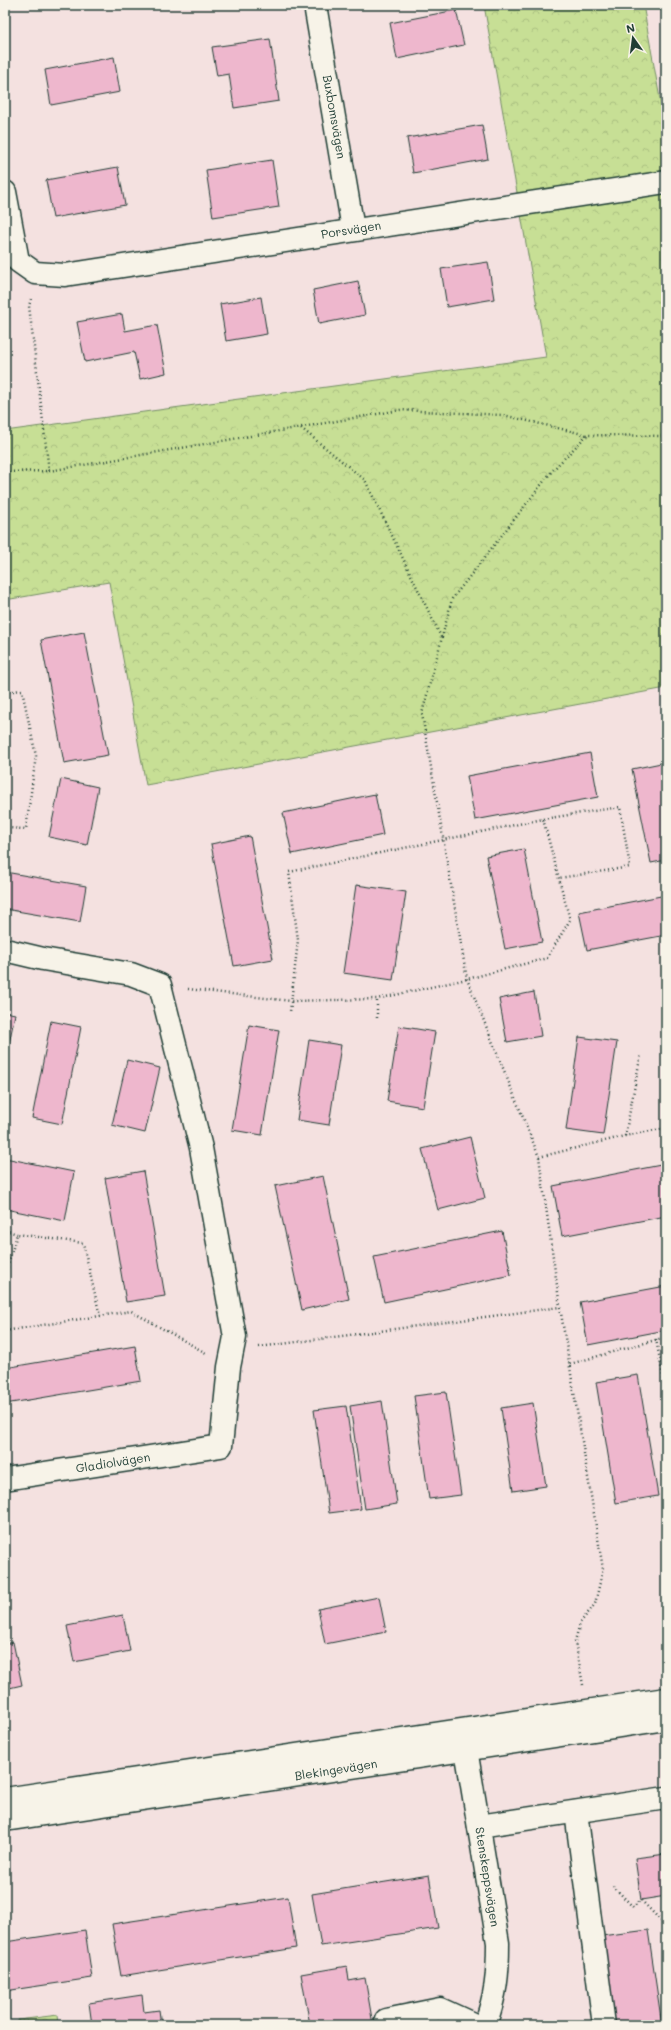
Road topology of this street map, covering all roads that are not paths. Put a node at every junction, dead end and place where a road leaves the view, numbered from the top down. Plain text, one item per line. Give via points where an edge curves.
1 (315, 5) edge
2 (666, 182) edge
3 (5, 192) edge
4 (353, 229) junction
5 (5, 950) edge
6 (5, 1479) edge
7 (666, 1699) edge
8 (666, 1719) edge
9 (464, 1740) junction
10 (666, 1798) edge
11 (5, 1799) edge
12 (576, 1812) junction
13 (5, 1820) edge
14 (480, 1826) junction
15 (386, 2020) dead end
16 (475, 2025) edge
17 (485, 2025) edge
18 (604, 2025) edge

1 - 4 street, Buxbomsvägen
2 - 4 street, Porsvägen
3 - 4 street, Porsvägen via 18,261 35,273 65,275
5 - 6 street, Gladiolvägen via 131,974 160,985 201,1148 235,1337 221,1446
7 - 9 street, Blekingevägen via 588,1710
8 - 9 street, Blekingevägen
9 - 11 street, Blekingevägen
9 - 13 street, Blekingevägen
9 - 14 street, Stenskeppsvägen
10 - 12 street
12 - 14 street
12 - 18 street
14 - 17 street, Stenskeppsvägen via 498,1943 498,1975 493,2004
15 - 16 street via 440,2009

